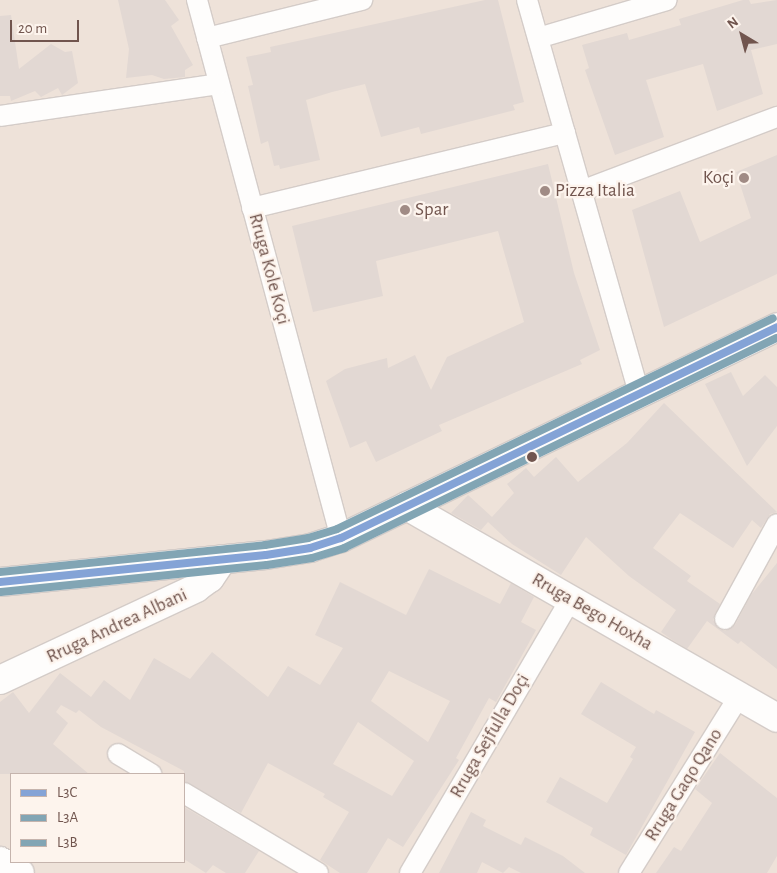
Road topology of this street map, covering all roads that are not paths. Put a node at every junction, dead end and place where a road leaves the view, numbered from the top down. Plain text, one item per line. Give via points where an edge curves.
1 (197, 0) edge
2 (362, 0) edge
3 (527, 0) edge
4 (667, 0) edge
5 (207, 38) junction
6 (538, 38) junction
7 (219, 84) junction
8 (0, 116) edge
9 (777, 117) edge
10 (565, 133) junction
11 (581, 191) junction
12 (252, 208) junction
13 (777, 327) edge
14 (639, 394) junction
15 (406, 506) junction
16 (777, 524) edge
17 (341, 538) junction
18 (223, 558) junction
19 (0, 582) edge
20 (570, 600) junction
21 (725, 619) dead end
22 (0, 680) edge
23 (739, 696) junction
24 (777, 718) edge
25 (118, 754) dead end
26 (149, 773) edge
27 (185, 795) edge
28 (0, 862) edge
29 (20, 873) edge
30 (318, 873) edge
31 (410, 873) edge
32 (629, 873) edge

1 - 5 street, Rruga Kole Koçi
2 - 5 street
3 - 6 street
4 - 6 street
5 - 7 street, Rruga Kole Koçi
6 - 10 street
7 - 8 street
7 - 12 street, Rruga Kole Koçi
9 - 11 street
10 - 11 street
10 - 12 street
11 - 14 street
12 - 17 street, Rruga Kole Koçi
13 - 14 main road
14 - 15 main road
15 - 17 main road
15 - 20 main road, Rruga Bego Hoxha
16 - 21 street
17 - 18 main road via 310,548
18 - 19 main road
18 - 22 main road, Rruga Andrea Albani via 210,578 196,588
20 - 23 main road, Rruga Bego Hoxha
20 - 31 street, Rruga Sejfulla Doçi
23 - 24 main road, Rruga Bego Hoxha
23 - 32 street, Rruga Gaqo Qano
25 - 26 street
27 - 30 street
28 - 29 main road

